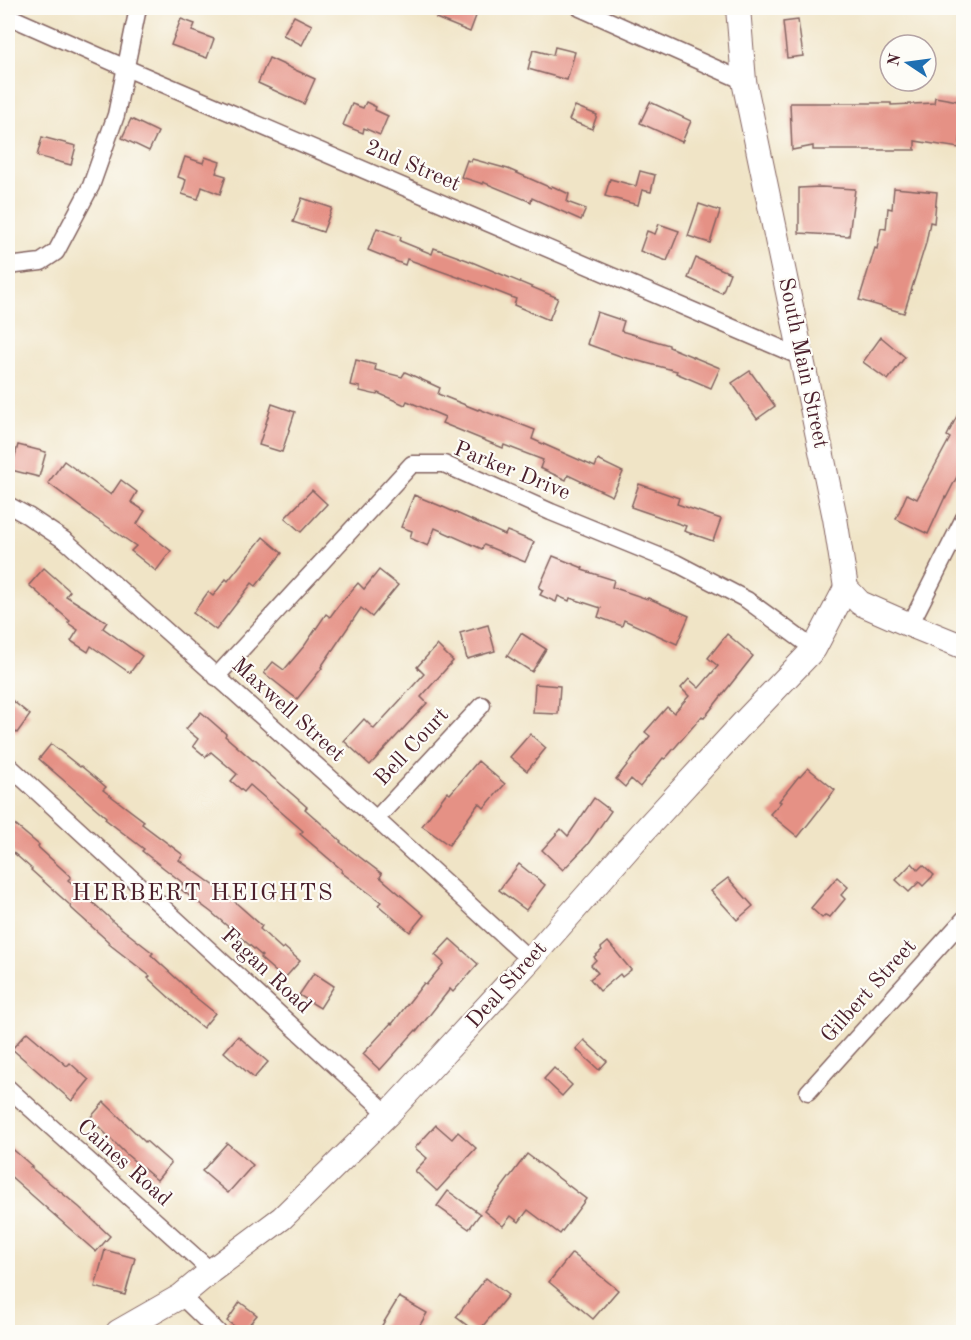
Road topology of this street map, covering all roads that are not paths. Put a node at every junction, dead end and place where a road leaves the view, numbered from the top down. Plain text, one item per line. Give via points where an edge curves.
1 (138, 8) edge
2 (580, 8) edge
3 (738, 8) edge
4 (8, 16) edge
5 (126, 68) junction
6 (744, 81) junction
7 (8, 266) edge
8 (801, 357) junction
9 (8, 506) edge
10 (963, 518) edge
11 (846, 588) junction
12 (910, 625) junction
13 (963, 647) edge
14 (814, 650) junction
15 (216, 677) junction
16 (482, 705) dead end
17 (8, 765) edge
18 (376, 819) junction
19 (963, 919) edge
20 (530, 960) junction
21 (8, 1088) edge
22 (808, 1092) dead end
23 (388, 1114) junction
24 (211, 1271) junction
25 (181, 1296) junction
26 (118, 1332) edge
27 (218, 1332) edge

1 - 5 street
2 - 6 street
3 - 6 street, South Main Street
4 - 5 street, 2nd Street
5 - 7 street via 116,115 91,186 56,252 41,262
5 - 8 street, 2nd Street
6 - 8 street, South Main Street
8 - 11 street, South Main Street
9 - 15 street, Maxwell Street via 67,542
10 - 12 street
11 - 12 street via 860,603
11 - 14 street, Deal Street
12 - 13 street
14 - 15 street, Parker Drive via 747,600 676,563 444,464 412,464
14 - 20 street, Deal Street via 649,825
15 - 18 street, Maxwell Street
16 - 18 street, Bell Court
17 - 23 street, Fagan Road
18 - 20 street, Maxwell Street
19 - 22 street, Gilbert Street
20 - 23 street, Deal Street
21 - 24 street, Caines Road
23 - 24 street, Deal Street via 282,1218
24 - 25 street, Deal Street
25 - 26 street, Deal Street
25 - 27 street

